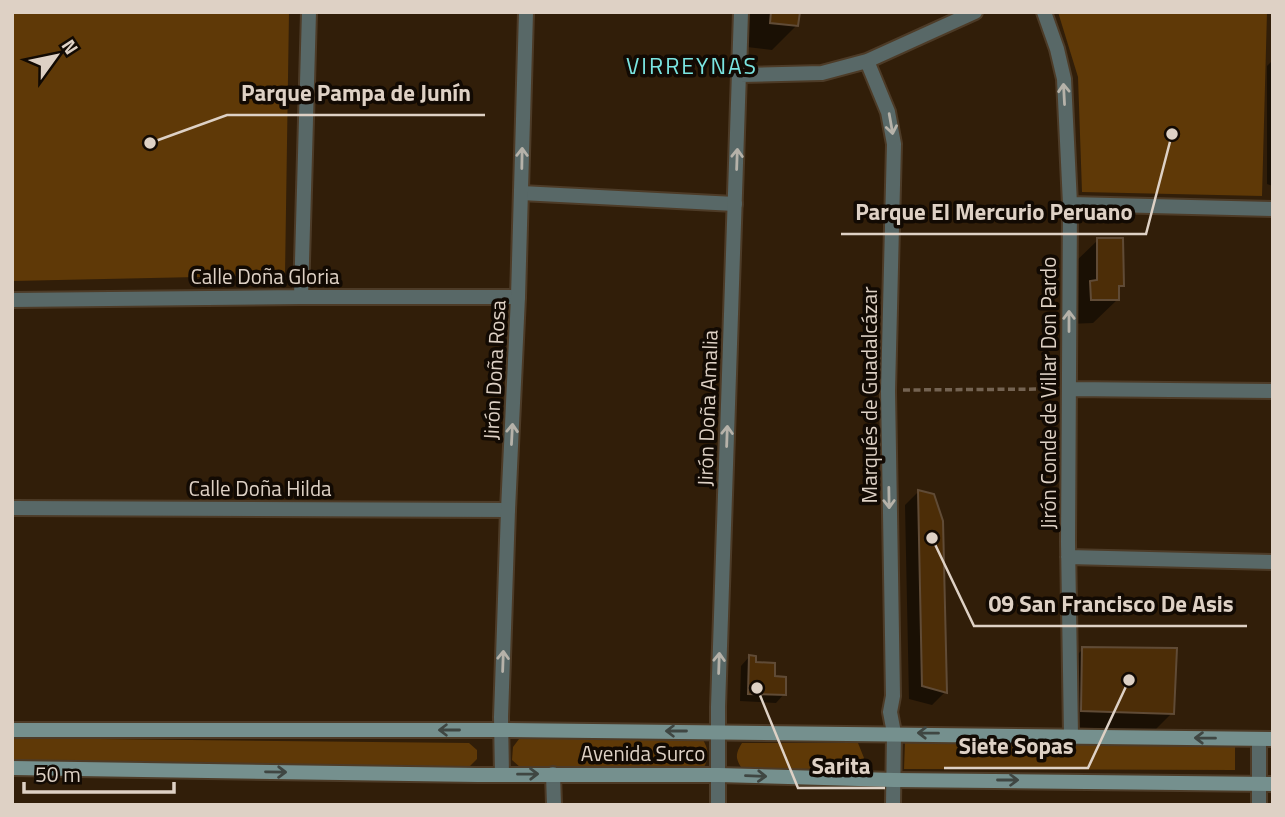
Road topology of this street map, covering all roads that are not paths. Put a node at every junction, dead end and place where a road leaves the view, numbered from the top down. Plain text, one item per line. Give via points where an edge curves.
1 (309, 12) edge
2 (526, 12) edge
3 (741, 12) edge
4 (975, 12) edge
5 (1044, 12) edge
6 (867, 61) junction
7 (740, 75) junction
8 (521, 193) junction
9 (735, 204) junction
10 (1070, 204) junction
11 (1273, 209) edge
12 (301, 297) junction
13 (518, 297) junction
14 (12, 300) edge
15 (1069, 389) junction
16 (1273, 391) edge
17 (12, 509) edge
18 (508, 510) junction
19 (1068, 557) junction
20 (1273, 562) edge
21 (12, 730) edge
22 (502, 730) junction
23 (718, 731) junction
24 (894, 733) junction
25 (1071, 736) junction
26 (1266, 739) edge
27 (12, 768) edge
28 (553, 774) junction
29 (502, 775) junction
30 (719, 775) junction
31 (894, 780) junction
32 (1266, 784) edge
33 (554, 805) edge
34 (718, 805) edge
35 (894, 805) edge
36 (1259, 805) edge

1 - 12 street
8 -> 2 street, Jirón Doña Rosa
3 - 7 street, Jirón Doña Amalia
4 - 6 street
10 -> 5 street, Jirón Conde de Villar Don Pardo via 1063,79
6 - 7 street via 822,73
6 -> 24 street, Marqués de Guadalcázar via 888,112 894,145 888,390 890,712
9 -> 7 street, Jirón Doña Amalia
8 - 9 street
8 - 13 street, Jirón Doña Rosa
23 -> 9 street, Jirón Doña Amalia
10 - 11 street
15 -> 10 street, Jirón Conde de Villar Don Pardo
12 - 13 street, Calle Doña Gloria
12 - 14 street, Calle Doña Gloria
18 -> 13 street, Jirón Doña Rosa
15 - 16 street
15 - 19 street, Jirón Conde de Villar Don Pardo
17 - 18 street, Calle Doña Hilda
22 -> 18 street, Jirón Doña Rosa
19 - 20 street
19 - 25 street, Jirón Conde de Villar Don Pardo
22 -> 21 main road, Avenida Surco
23 -> 22 main road, Avenida Surco
22 - 29 street, Jirón Doña Rosa
23 - 24 main road, Avenida Surco
23 - 30 street, Jirón Doña Amalia
25 -> 24 main road, Avenida Surco
24 - 31 street, Marqués de Guadalcázar
26 -> 25 main road, Avenida Surco
26 - 32 street
27 -> 29 main road, Avenida Surco
29 -> 28 main road, Avenida Surco
28 - 30 main road, Avenida Surco
28 - 33 street
30 -> 31 main road, Avenida Surco
30 - 34 street, Jirón Doña Amalia
31 -> 32 main road, Avenida Surco
31 - 35 street, Marqués de Guadalcázar
32 - 36 street

